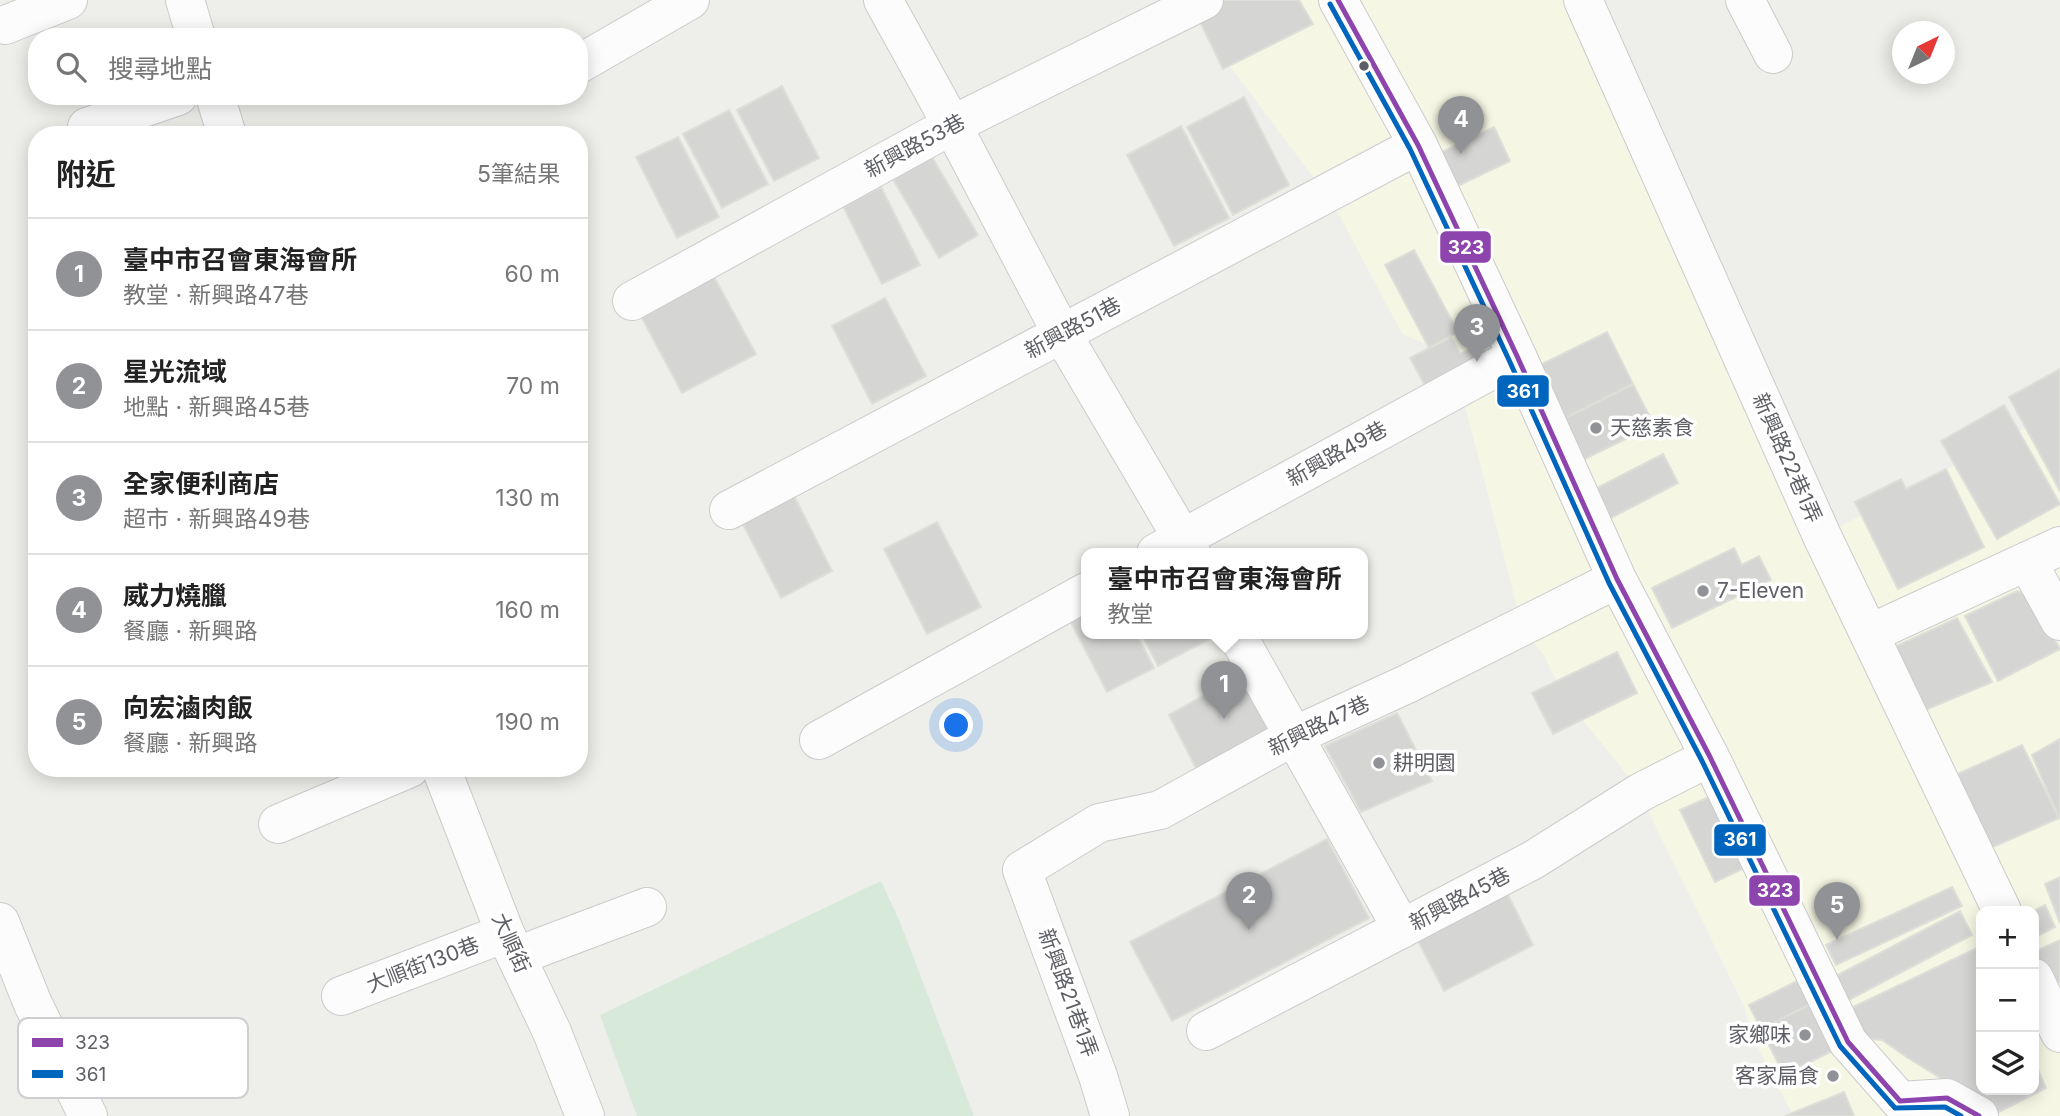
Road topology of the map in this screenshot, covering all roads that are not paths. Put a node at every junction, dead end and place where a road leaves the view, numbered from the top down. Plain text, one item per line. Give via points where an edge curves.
1 (68, 0) edge
2 (185, 0) edge
3 (690, 0) edge
4 (883, 0) edge
5 (1204, 0) edge
6 (1583, 0) edge
7 (1745, 0) edge
8 (1341, 1) edge
9 (5, 25) dead end
10 (193, 28) edge
11 (1773, 54) dead end
12 (588, 59) edge
13 (152, 105) edge
14 (218, 105) edge
15 (953, 125) junction
16 (90, 126) edge
17 (224, 126) edge
18 (1418, 145) junction
19 (632, 301) dead end
20 (1062, 334) junction
21 (1517, 356) junction
22 (729, 510) dead end
23 (1177, 548) edge
24 (2043, 553) edge
25 (1617, 579) junction
26 (1081, 595) edge
27 (2060, 621) edge
28 (1869, 634) junction
29 (1239, 639) edge
30 (1294, 736) junction
31 (819, 740) dead end
32 (1710, 757) junction
33 (389, 777) edge
34 (445, 777) edge
35 (278, 824) dead end
36 (1023, 870) joint
37 (2000, 906) edge
38 (648, 907) dead end
39 (0, 922) edge
40 (1402, 929) junction
41 (511, 945) junction
42 (2039, 989) edge
43 (341, 996) dead end
44 (40, 1018) edge
45 (1206, 1031) dead end
46 (2060, 1033) edge
47 (79, 1098) edge
48 (1902, 1108) edge
49 (88, 1116) edge
50 (584, 1116) edge
51 (1110, 1116) edge
52 (1979, 1116) edge

1 - 9 street
2 - 10 street
3 - 12 street
4 - 15 street
5 - 15 street, 新興路53巷
6 - 28 street, 新興路22巷1弄
7 - 11 street
8 - 18 street
13 - 16 street
14 - 17 street
15 - 19 street, 新興路53巷
15 - 20 street
18 - 20 street, 新興路51巷
18 - 21 street
20 - 22 street, 新興路51巷
20 - 23 street
21 - 23 street, 新興路49巷
21 - 25 street
24 - 27 street
24 - 28 street
25 - 30 street, 新興路47巷
25 - 32 street
26 - 31 street
28 - 37 street, 新興路22巷1弄
29 - 30 street
30 - 36 street, 新興路47巷 via 1160,810 1099,823
30 - 40 street
32 - 40 street, 新興路45巷 via 1641,792 1533,860
32 - 48 street via 1848,1042
33 - 35 street
34 - 41 street, 大順街
36 - 51 street, 新興路21巷1弄
38 - 41 street, 大順街130巷
39 - 44 street
40 - 45 street, 新興路45巷
41 - 43 street, 大順街130巷
41 - 50 street, 大順街 via 552,1032
42 - 46 street
47 - 49 street
48 - 52 street via 1947,1098

